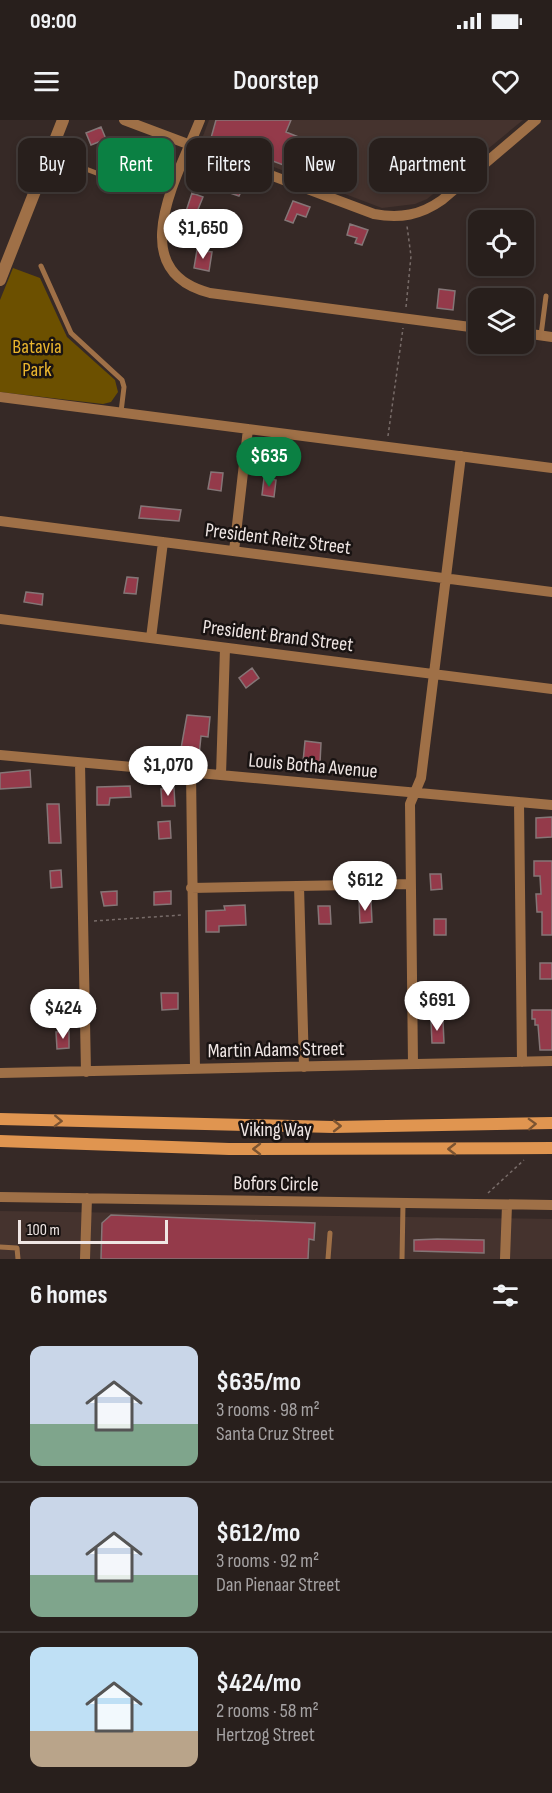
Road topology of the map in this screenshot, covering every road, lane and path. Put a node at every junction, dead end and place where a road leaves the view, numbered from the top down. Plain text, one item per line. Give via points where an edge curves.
1 (63, 120) edge
2 (124, 120) edge
3 (200, 120) edge
4 (536, 120) edge
5 (56, 138) edge
6 (193, 138) edge
7 (186, 143) edge
8 (186, 155) edge
9 (272, 176) edge
10 (34, 192) edge
11 (406, 222) dead end
12 (41, 266) dead end
13 (0, 280) edge
14 (546, 296) dead end
15 (405, 313) dead end
16 (404, 324) dead end
17 (468, 327) edge
18 (547, 336) edge
19 (0, 397) edge
20 (120, 412) junction
21 (248, 429) junction
22 (387, 440) dead end
23 (461, 456) junction
24 (552, 468) edge
25 (0, 521) edge
26 (163, 542) junction
27 (234, 551) junction
28 (447, 579) junction
29 (552, 592) edge
30 (0, 619) edge
31 (151, 638) junction
32 (225, 648) junction
33 (435, 674) junction
34 (552, 689) edge
35 (0, 755) edge
36 (80, 763) junction
37 (191, 773) junction
38 (221, 775) junction
39 (416, 793) junction
40 (519, 802) junction
41 (552, 805) edge
42 (410, 884) junction
43 (299, 886) junction
44 (191, 888) junction
45 (192, 914) junction
46 (83, 921) junction
47 (552, 1061) edge
48 (522, 1062) junction
49 (413, 1064) junction
50 (304, 1067) junction
51 (195, 1069) junction
52 (86, 1072) junction
53 (0, 1073) edge
54 (0, 1119) edge
55 (552, 1123) edge
56 (0, 1140) edge
57 (552, 1148) edge
58 (526, 1158) dead end
59 (485, 1196) dead end
60 (0, 1197) edge
61 (87, 1198) junction
62 (403, 1204) junction
63 (507, 1205) junction
64 (552, 1205) edge
65 (330, 1233) dead end
66 (0, 1246) edge
67 (18, 1259) edge
68 (85, 1259) edge
69 (328, 1259) edge
70 (402, 1259) edge
71 (505, 1259) edge

1 - 5 street
2 - 7 street
3 - 6 street
4 - 9 street via 442,200 425,210 396,217 374,214
8 - 17 street via 160,230 168,263 186,283 210,293
10 - 13 street
11 - 15 path via 411,256
12 - 20 lane via 71,333 122,380
14 - 18 lane
16 - 22 path
19 - 20 street
20 - 21 street
21 - 23 street
21 - 27 street
23 - 24 street
23 - 28 street
25 - 26 street, President Reitz Street
26 - 27 street, President Reitz Street
26 - 31 street
27 - 28 street, President Reitz Street
28 - 29 street, President Reitz Street
28 - 33 street
30 - 31 street, President Brand Street
31 - 32 street, President Brand Street
32 - 33 street, President Brand Street
32 - 38 street
33 - 34 street, President Brand Street
33 - 39 street
35 - 36 street, Louis Botha Avenue
36 - 37 street, Louis Botha Avenue
36 - 46 street
37 - 38 street, Louis Botha Avenue
37 - 44 street
38 - 39 street, Louis Botha Avenue
39 - 40 street, Louis Botha Avenue
39 - 42 street via 410,804
40 - 41 street, Louis Botha Avenue
40 - 48 street
42 - 43 street
42 - 49 street
43 - 44 street
43 - 50 street
44 - 45 street
45 - 46 path
45 - 51 street
46 - 52 street
47 - 48 street, Martin Adams Street
48 - 49 street, Martin Adams Street
49 - 50 street, Martin Adams Street
50 - 51 street, Martin Adams Street
51 - 52 street, Martin Adams Street
52 - 53 street, Martin Adams Street
54 -> 55 main road, Viking Way via 333,1127
57 -> 56 main road, Viking Way via 229,1149
58 - 59 path
60 - 61 street, Bofors Circle
61 - 62 street, Bofors Circle
61 - 68 street
62 - 63 street, Bofors Circle
62 - 70 lane
63 - 64 street, Bofors Circle
63 - 71 street
65 - 69 lane
66 - 67 lane via 16,1248

